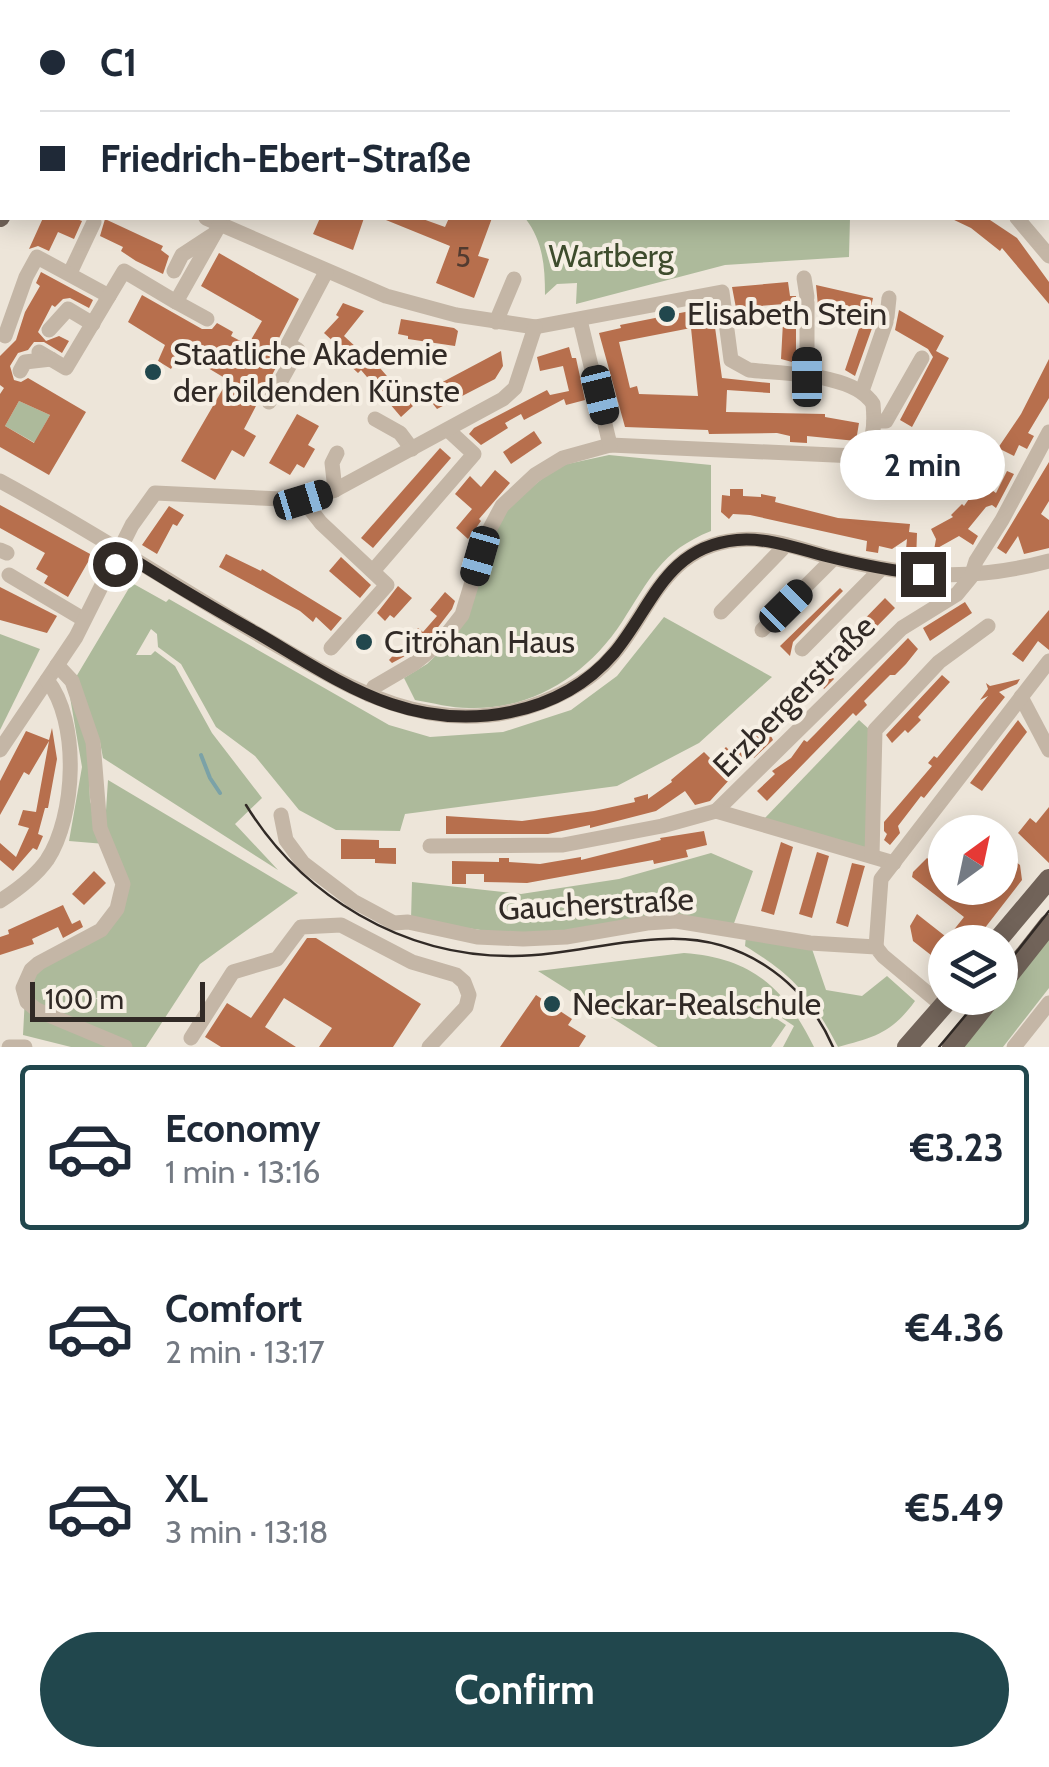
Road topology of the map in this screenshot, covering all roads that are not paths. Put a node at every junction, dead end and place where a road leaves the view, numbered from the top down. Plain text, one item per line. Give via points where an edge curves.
1 (1019, 220) edge
2 (94, 222) dead end
3 (213, 225) edge
4 (1049, 256) edge
5 (174, 271) dead end
6 (326, 272) junction
7 (70, 273) junction
8 (804, 278) dead end
9 (514, 279) dead end
10 (109, 296) junction
11 (889, 298) dead end
12 (176, 302) junction
13 (207, 319) dead end
14 (580, 320) junction
15 (496, 322) junction
16 (93, 324) junction
17 (535, 328) junction
18 (49, 330) dead end
19 (5, 336) dead end
20 (922, 358) dead end
21 (20, 371) dead end
22 (807, 377) junction
23 (862, 392) junction
24 (270, 402) dead end
25 (375, 419) dead end
26 (874, 422) junction
27 (448, 430) junction
28 (1049, 432) edge
29 (610, 445) junction
30 (412, 448) junction
31 (337, 453) dead end
32 (0, 483) edge
33 (335, 490) junction
34 (303, 500) junction
35 (786, 546) junction
36 (120, 551) junction
37 (834, 558) junction
38 (1049, 562) edge
39 (881, 569) junction
40 (373, 572) junction
41 (8, 575) dead end
42 (971, 577) junction
43 (721, 612) dead end
44 (83, 619) junction
45 (988, 626) dead end
46 (762, 630) dead end
47 (76, 637) junction
48 (331, 648) dead end
49 (802, 649) dead end
50 (1049, 661) edge
51 (57, 665) junction
52 (46, 680) junction
53 (369, 695) junction
54 (1021, 697) junction
55 (0, 750) edge
56 (1049, 750) edge
57 (716, 811) junction
58 (281, 815) dead end
59 (430, 846) dead end
60 (872, 856) junction
61 (894, 864) junction
62 (1049, 879) edge
63 (0, 901) edge
64 (1049, 924) edge
65 (1010, 925) edge
66 (876, 947) junction
67 (1018, 963) edge
68 (928, 989) edge
69 (1049, 1003) edge
70 (935, 1015) edge
71 (978, 1015) edge
72 (191, 1038) dead end
73 (955, 1045) edge
74 (9, 1047) edge
75 (25, 1047) edge
76 (124, 1047) edge
77 (429, 1047) edge
78 (907, 1047) edge
79 (1014, 1047) edge

1 - 4 street
2 - 7 street
3 - 5 street
3 - 6 street
3 - 12 street
6 - 15 street via 386,296
6 - 24 street via 288,344 298,350
7 - 10 street
7 - 19 street via 37,256
8 - 22 street
9 - 15 street
10 - 12 street via 124,271
10 - 16 street
11 - 23 street
12 - 13 street
14 - 17 street
14 - 22 street via 722,292 731,360 749,370
14 - 29 street
15 - 17 street
16 - 18 street via 68,309
16 - 21 street via 66,368 45,355
17 - 27 street via 515,388
20 - 26 street via 886,421
22 - 23 street
23 - 26 street via 873,404
25 - 30 street
26 - 29 street via 870,444 856,456
27 - 30 street
27 - 40 street via 474,454
28 - 42 street, Erzbergerstraße
29 - 53 street via 563,458 512,494 486,536 462,615 440,644
30 - 33 street
31 - 33 street
32 - 36 street
33 - 34 street
34 - 36 street via 155,492
34 - 40 street
35 - 37 street
35 - 43 street
35 - 53 street via 736,540 689,556 672,568 616,651 558,698 479,716 433,714
36 - 44 street
36 - 47 street via 119,578
36 - 53 street
37 - 39 street
37 - 46 street
38 - 42 street
39 - 42 street
39 - 49 street
40 - 48 street via 387,585
41 - 44 street
42 - 57 street, Erzbergerstraße via 958,594 902,628
44 - 47 street
45 - 60 street via 939,662 876,730
47 - 51 street
50 - 54 street
51 - 52 street
51 - 76 street via 72,681 92,742 100,828 123,884 109,922 31,970 23,988 37,1010
52 - 55 street
52 - 63 street via 70,750 61,830 44,864
54 - 56 street
54 - 61 street
57 - 59 street via 564,844
57 - 60 street
58 - 66 street, Gaucherstraße via 286,840 303,863 394,923 523,939 676,922
60 - 61 street
61 - 66 street via 881,879
62 - 65 main road
64 - 67 main road
66 - 68 street
69 - 79 street
70 - 78 main road
71 - 73 main road
72 - 77 street via 233,972 278,959 301,928 341,925 464,982 466,1007
74 - 75 street

